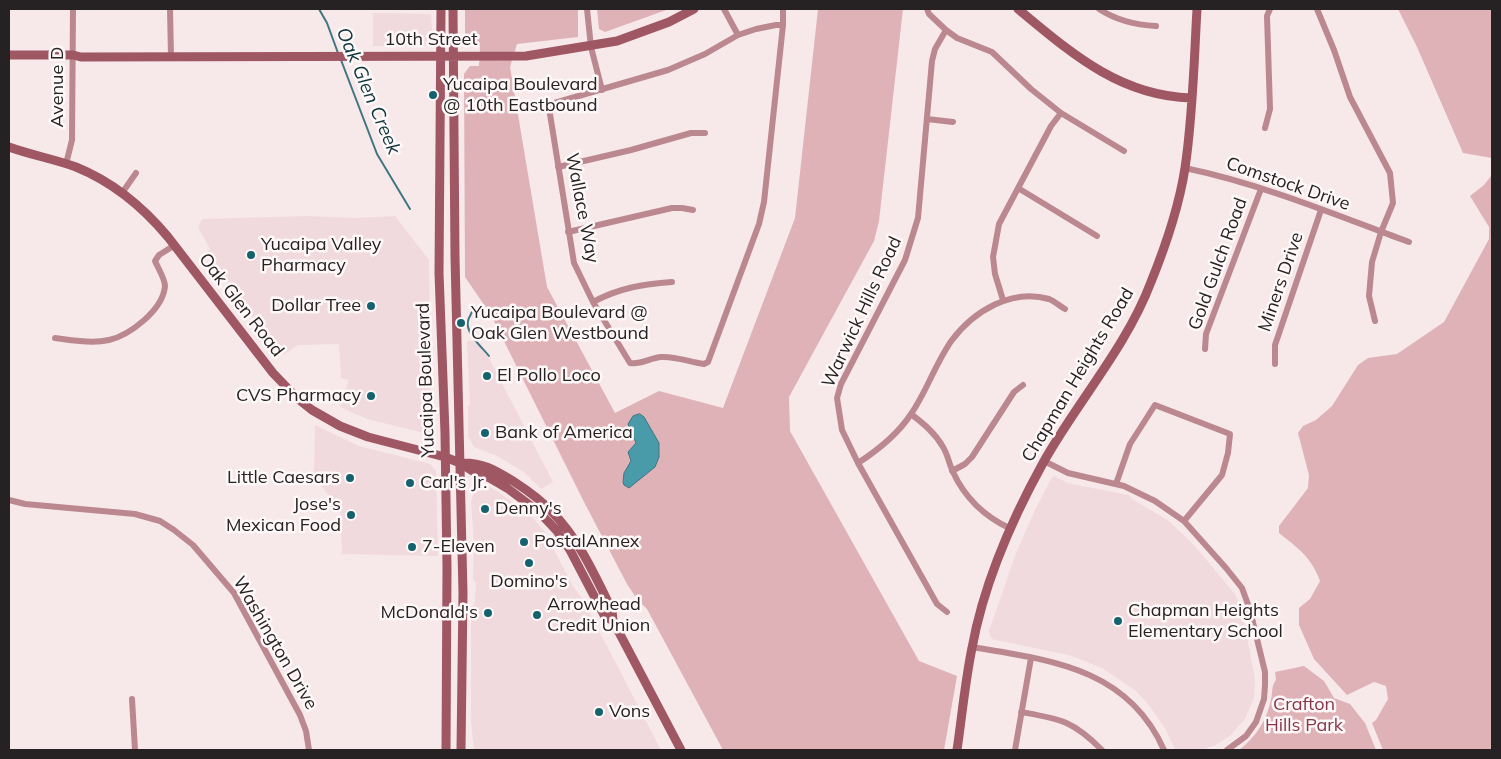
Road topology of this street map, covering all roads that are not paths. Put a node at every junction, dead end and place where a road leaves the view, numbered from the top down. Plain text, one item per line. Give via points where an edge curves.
1 (73, 9) edge
2 (170, 9) edge
3 (441, 9) edge
4 (453, 9) edge
5 (587, 9) edge
6 (694, 9) edge
7 (724, 9) edge
8 (784, 9) edge
9 (927, 9) edge
10 (1018, 9) edge
11 (1099, 9) edge
12 (1197, 9) edge
13 (1270, 9) edge
14 (1316, 9) edge
15 (783, 25) junction
16 (1156, 26) dead end
17 (946, 30) junction
18 (738, 36) junction
19 (591, 47) junction
20 (9, 54) edge
21 (73, 55) junction
22 (170, 57) junction
23 (441, 57) junction
24 (453, 57) junction
25 (602, 90) junction
26 (1191, 98) junction
27 (1061, 113) junction
28 (927, 119) junction
29 (953, 122) dead end
30 (1265, 128) dead end
31 (705, 133) dead end
32 (9, 147) edge
33 (1124, 151) dead end
34 (66, 164) junction
35 (558, 167) junction
36 (1184, 168) junction
37 (136, 173) dead end
38 (1018, 188) junction
39 (1261, 189) junction
40 (122, 192) junction
41 (694, 210) dead end
42 (1321, 210) junction
43 (568, 232) junction
44 (1382, 232) junction
45 (1097, 236) dead end
46 (1409, 242) dead end
47 (175, 245) junction
48 (672, 282) dead end
49 (1003, 300) junction
50 (593, 302) junction
51 (1065, 309) dead end
52 (1375, 321) dead end
53 (55, 338) dead end
54 (1205, 349) dead end
55 (1275, 364) dead end
56 (1023, 385) dead end
57 (911, 414) junction
58 (445, 457) junction
59 (1044, 461) junction
60 (460, 463) junction
61 (858, 463) junction
62 (952, 471) junction
63 (1116, 484) junction
64 (9, 500) edge
65 (1184, 521) junction
66 (1010, 528) junction
67 (947, 612) dead end
68 (972, 647) junction
69 (1031, 658) junction
70 (132, 699) dead end
71 (1020, 712) junction
72 (135, 750) edge
73 (309, 750) edge
74 (446, 750) edge
75 (461, 750) edge
76 (680, 750) edge
77 (957, 750) edge
78 (1015, 750) edge
79 (1102, 750) edge
80 (1164, 750) edge
81 (1227, 750) edge

1 - 21 street, Avenue D
2 - 22 street
3 - 23 main road, Yucaipa Boulevard
4 - 24 main road, Yucaipa Boulevard
5 - 19 street
6 - 19 main road, 10th Street via 634,36
7 - 18 street
8 - 15 street, Wallace Way
9 - 17 street
10 - 26 main road via 1103,73 1160,94
11 - 16 street via 1124,21
12 - 26 main road, Chapman Heights Road
13 - 30 street via 1267,16 1270,109
14 - 44 street via 1350,97 1390,173 1393,203
15 - 18 street, Wallace Way via 756,29
15 - 50 street, Wallace Way via 764,202 759,224 708,362 661,357 630,363
17 - 27 street via 992,52
17 - 28 street, Warwick Hills Road via 932,61
18 - 25 street, Wallace Way via 668,70
19 - 24 main road, 10th Street via 526,56
19 - 25 street
20 - 21 main road, 10th Street
21 - 22 main road, 10th Street
21 - 34 street, Avenue D via 72,140
22 - 23 main road, 10th Street
23 - 24 main road, 10th Street
23 - 58 main road, Yucaipa Boulevard via 439,273
24 - 60 main road, Yucaipa Boulevard
25 - 35 street, Wallace Way via 551,104
26 - 36 main road, Chapman Heights Road
27 - 33 street
27 - 38 street
28 - 29 street
28 - 61 street, Warwick Hills Road via 918,218 910,246 837,398 842,430
31 - 35 street via 691,133
32 - 34 main road, Oak Glen Road
34 - 40 main road, Oak Glen Road
35 - 43 street, Wallace Way
36 - 39 street, Comstock Drive
36 - 59 main road, Chapman Heights Road via 1176,209 1151,284 1113,354
37 - 40 street
38 - 45 street
38 - 49 street via 999,224 993,257
39 - 42 street, Comstock Drive
39 - 54 street, Gold Gulch Road via 1206,334
40 - 47 main road, Oak Glen Road via 152,218
41 - 43 street via 672,208
42 - 44 street, Comstock Drive
42 - 55 street, Miners Drive via 1275,345
43 - 50 street, Wallace Way via 574,263
44 - 46 street, Comstock Drive
44 - 52 street via 1372,262 1369,296
47 - 53 street via 159,254 155,261 165,284 162,297 148,317 124,334 108,340 90,342
47 - 58 main road, Oak Glen Road via 273,373 304,404 354,432
48 - 50 street via 622,289
49 - 51 street via 1024,296 1049,300
49 - 57 street via 976,315 952,340
56 - 62 street via 1014,392 972,457
57 - 61 street via 880,448
57 - 62 street via 928,426 945,449
58 - 60 main road, Oak Glen Road
58 - 74 main road, Yucaipa Boulevard
59 - 63 street via 1068,473
59 - 66 main road, Chapman Heights Road
60 - 75 main road, Yucaipa Boulevard via 463,593
60 - 76 main road, Oak Glen Road via 507,488 539,512 557,531 604,615 613,621
61 - 67 street, Warwick Hills Road via 937,604
62 - 66 street via 978,508
63 - 65 street via 1155,501
63 - 65 street via 1130,444 1155,405 1230,434 1222,476
64 - 73 street, Washington Drive via 142,515 160,520 193,545 234,593 300,715
65 - 81 street via 1242,588 1265,672 1264,699 1256,722 1246,736
66 - 68 main road, Chapman Heights Road via 982,606
68 - 69 street
68 - 77 main road, Chapman Heights Road
69 - 71 street
69 - 80 street via 1071,667 1114,687 1134,705
70 - 72 street
71 - 78 street
71 - 79 street via 1058,719 1078,728

